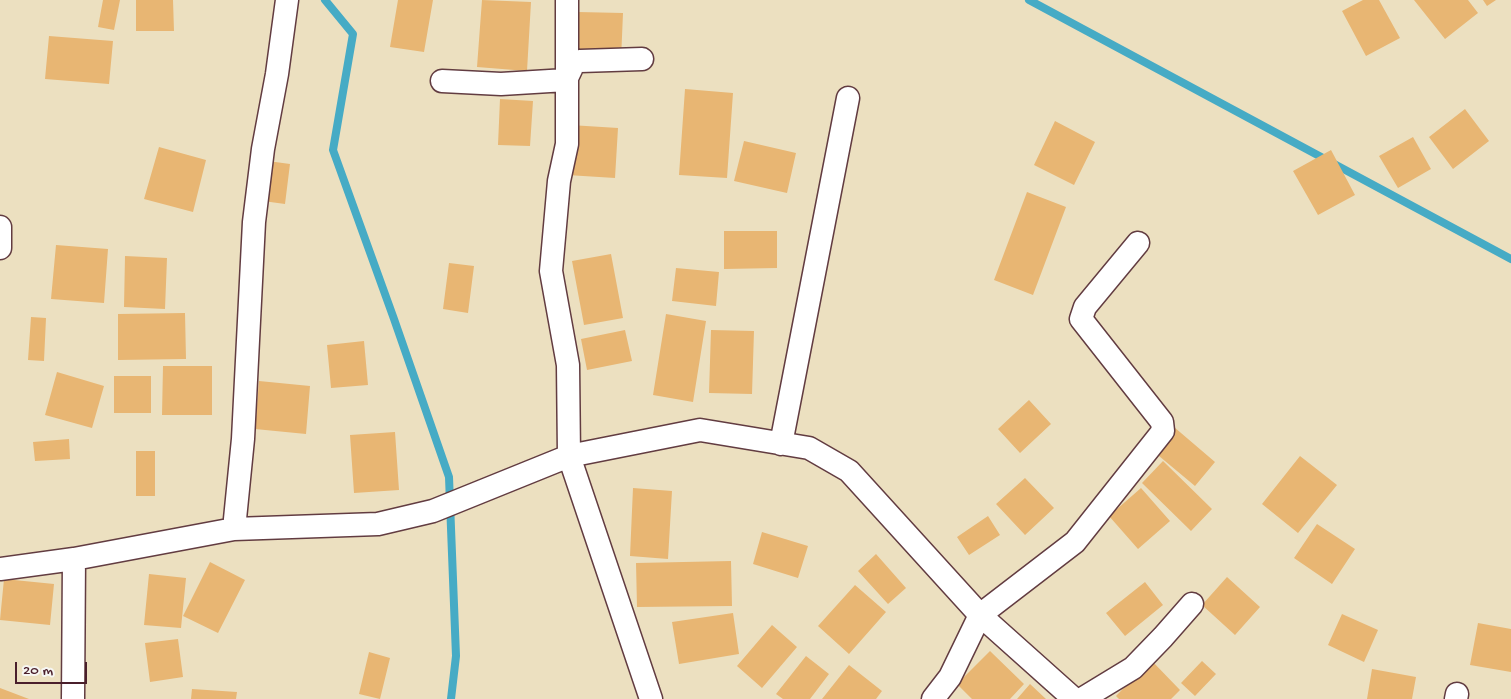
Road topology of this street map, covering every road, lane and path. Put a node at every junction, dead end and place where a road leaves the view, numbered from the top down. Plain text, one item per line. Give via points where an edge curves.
1 (287, 0) edge
2 (567, 0) edge
3 (642, 59) dead end
4 (566, 80) junction
5 (442, 81) dead end
6 (848, 98) dead end
7 (0, 226) edge
8 (1138, 243) dead end
9 (0, 248) edge
10 (781, 444) junction
11 (569, 456) junction
12 (234, 529) junction
13 (74, 559) junction
14 (0, 569) edge
15 (1192, 604) dead end
16 (980, 615) junction
17 (73, 699) edge
18 (651, 699) edge
19 (933, 699) edge
20 (1074, 699) edge
21 (1082, 699) edge

1 - 12 street via 254,222 243,439
2 - 4 street
3 - 4 street via 580,61 574,63
4 - 5 street via 501,84
4 - 11 street via 567,144 559,181 551,271 568,365
6 - 10 street
7 - 9 street
8 - 16 street via 1085,307 1081,318 1162,422 1163,431 1075,542
10 - 11 street via 700,430
10 - 16 street via 809,448 849,471
11 - 12 street via 433,511 378,524
11 - 18 street
12 - 13 street
13 - 14 street
13 - 17 street
15 - 21 street via 1133,668
16 - 19 street via 950,677
16 - 20 street

